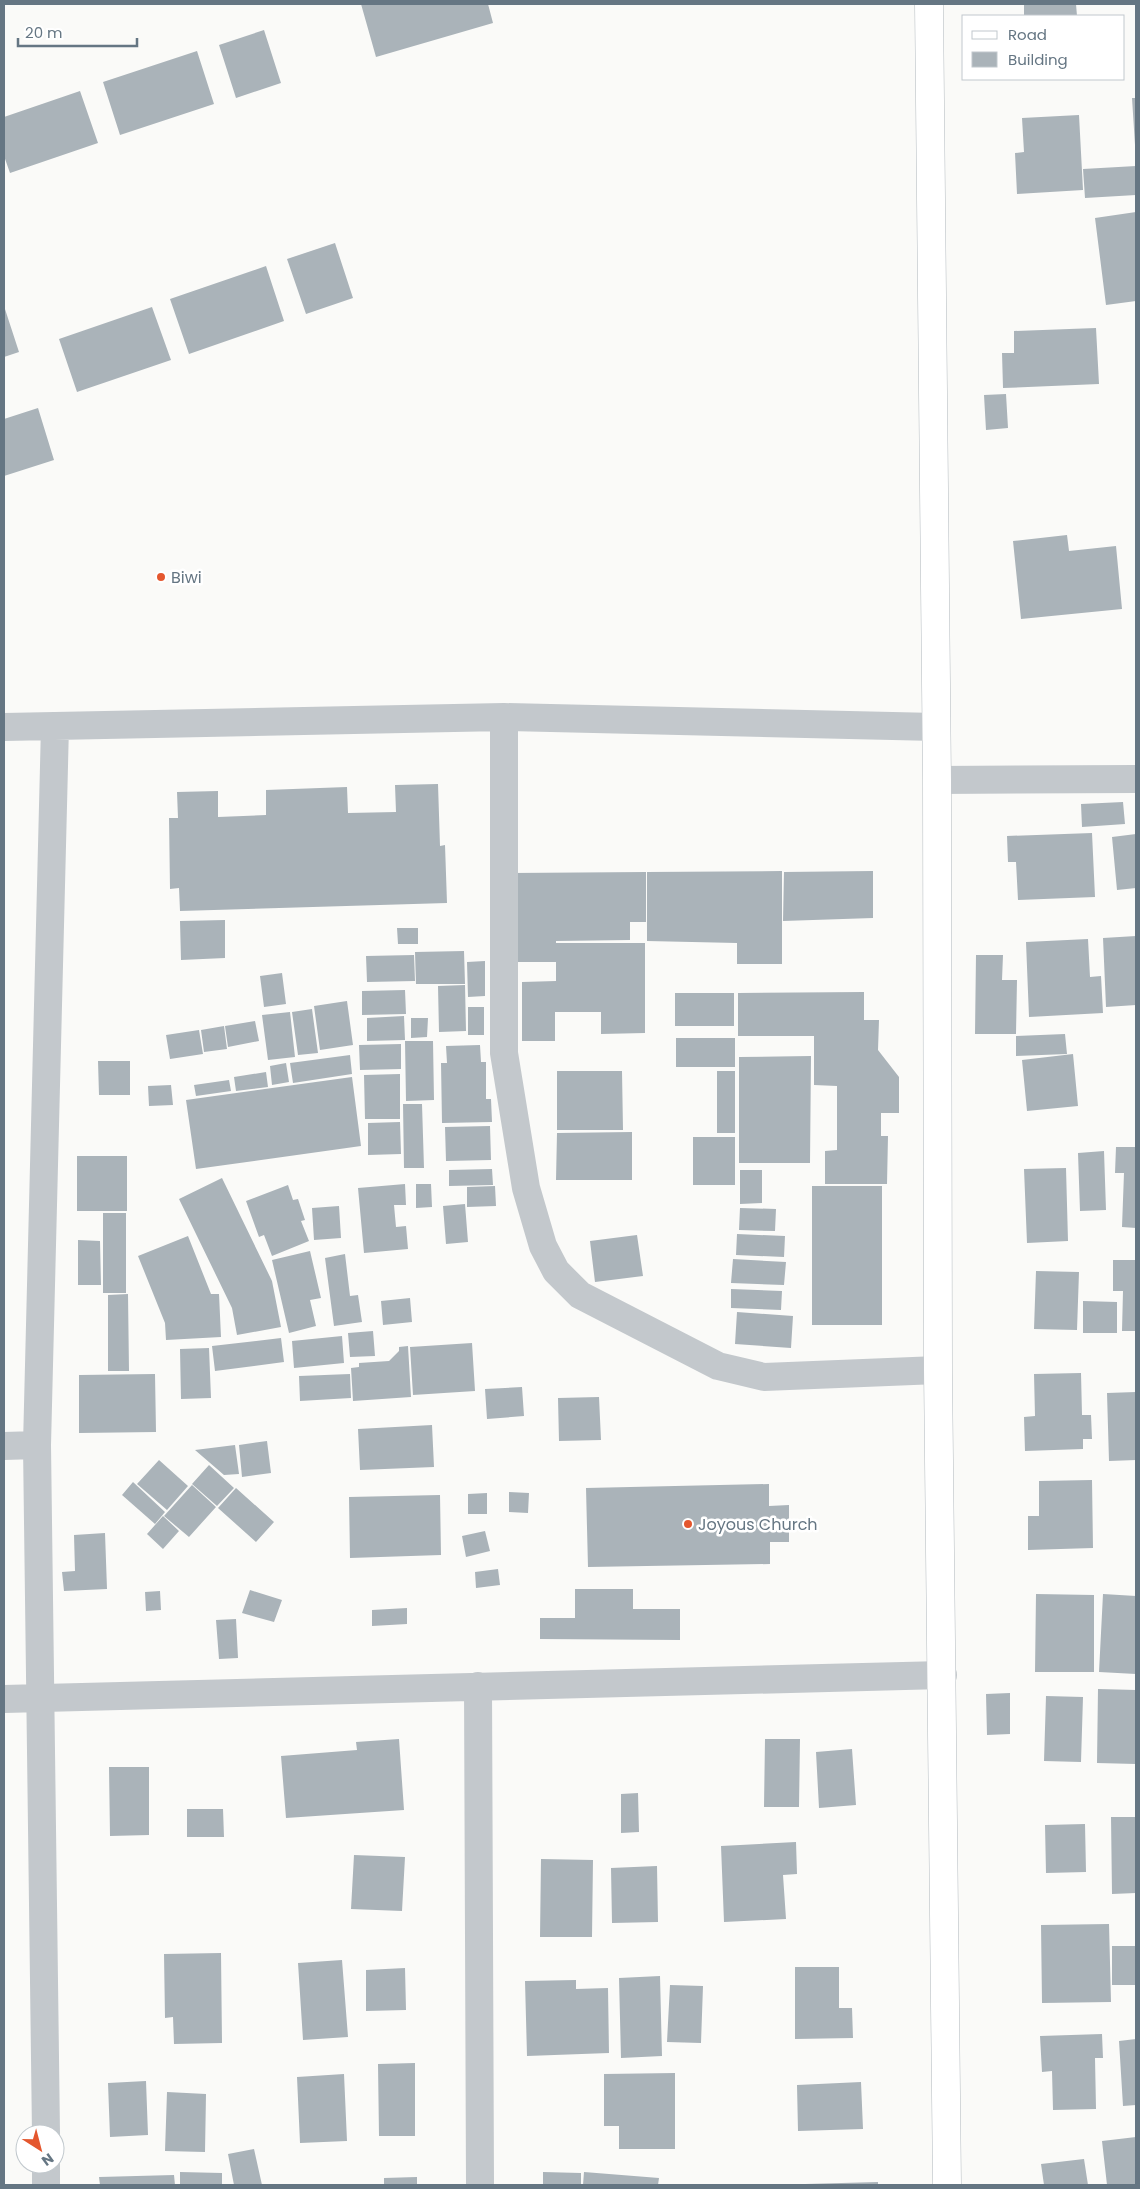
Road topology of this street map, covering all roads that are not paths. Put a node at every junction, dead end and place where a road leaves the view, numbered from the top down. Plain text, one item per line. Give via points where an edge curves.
1 (929, 4) edge
2 (504, 717) junction
3 (55, 726) junction
4 (4, 727) edge
5 (936, 727) junction
6 (1136, 779) edge
7 (937, 780) junction
8 (938, 1370) junction
9 (37, 1445) junction
10 (4, 1446) edge
11 (943, 1675) junction
12 (478, 1686) junction
13 (42, 1698) junction
14 (4, 1699) edge
15 (46, 2124) edge
16 (480, 2185) edge
17 (947, 2185) edge

1 - 5 street
2 - 3 street
2 - 5 street
2 - 8 street via 504,1053 528,1196 543,1246 556,1271 580,1295 718,1366 764,1377
3 - 4 street
3 - 9 street
5 - 7 street
6 - 7 street
7 - 8 street
8 - 11 street
9 - 10 street
9 - 13 street
11 - 12 street
11 - 17 street
12 - 13 street
12 - 16 street
13 - 14 street
13 - 15 street

